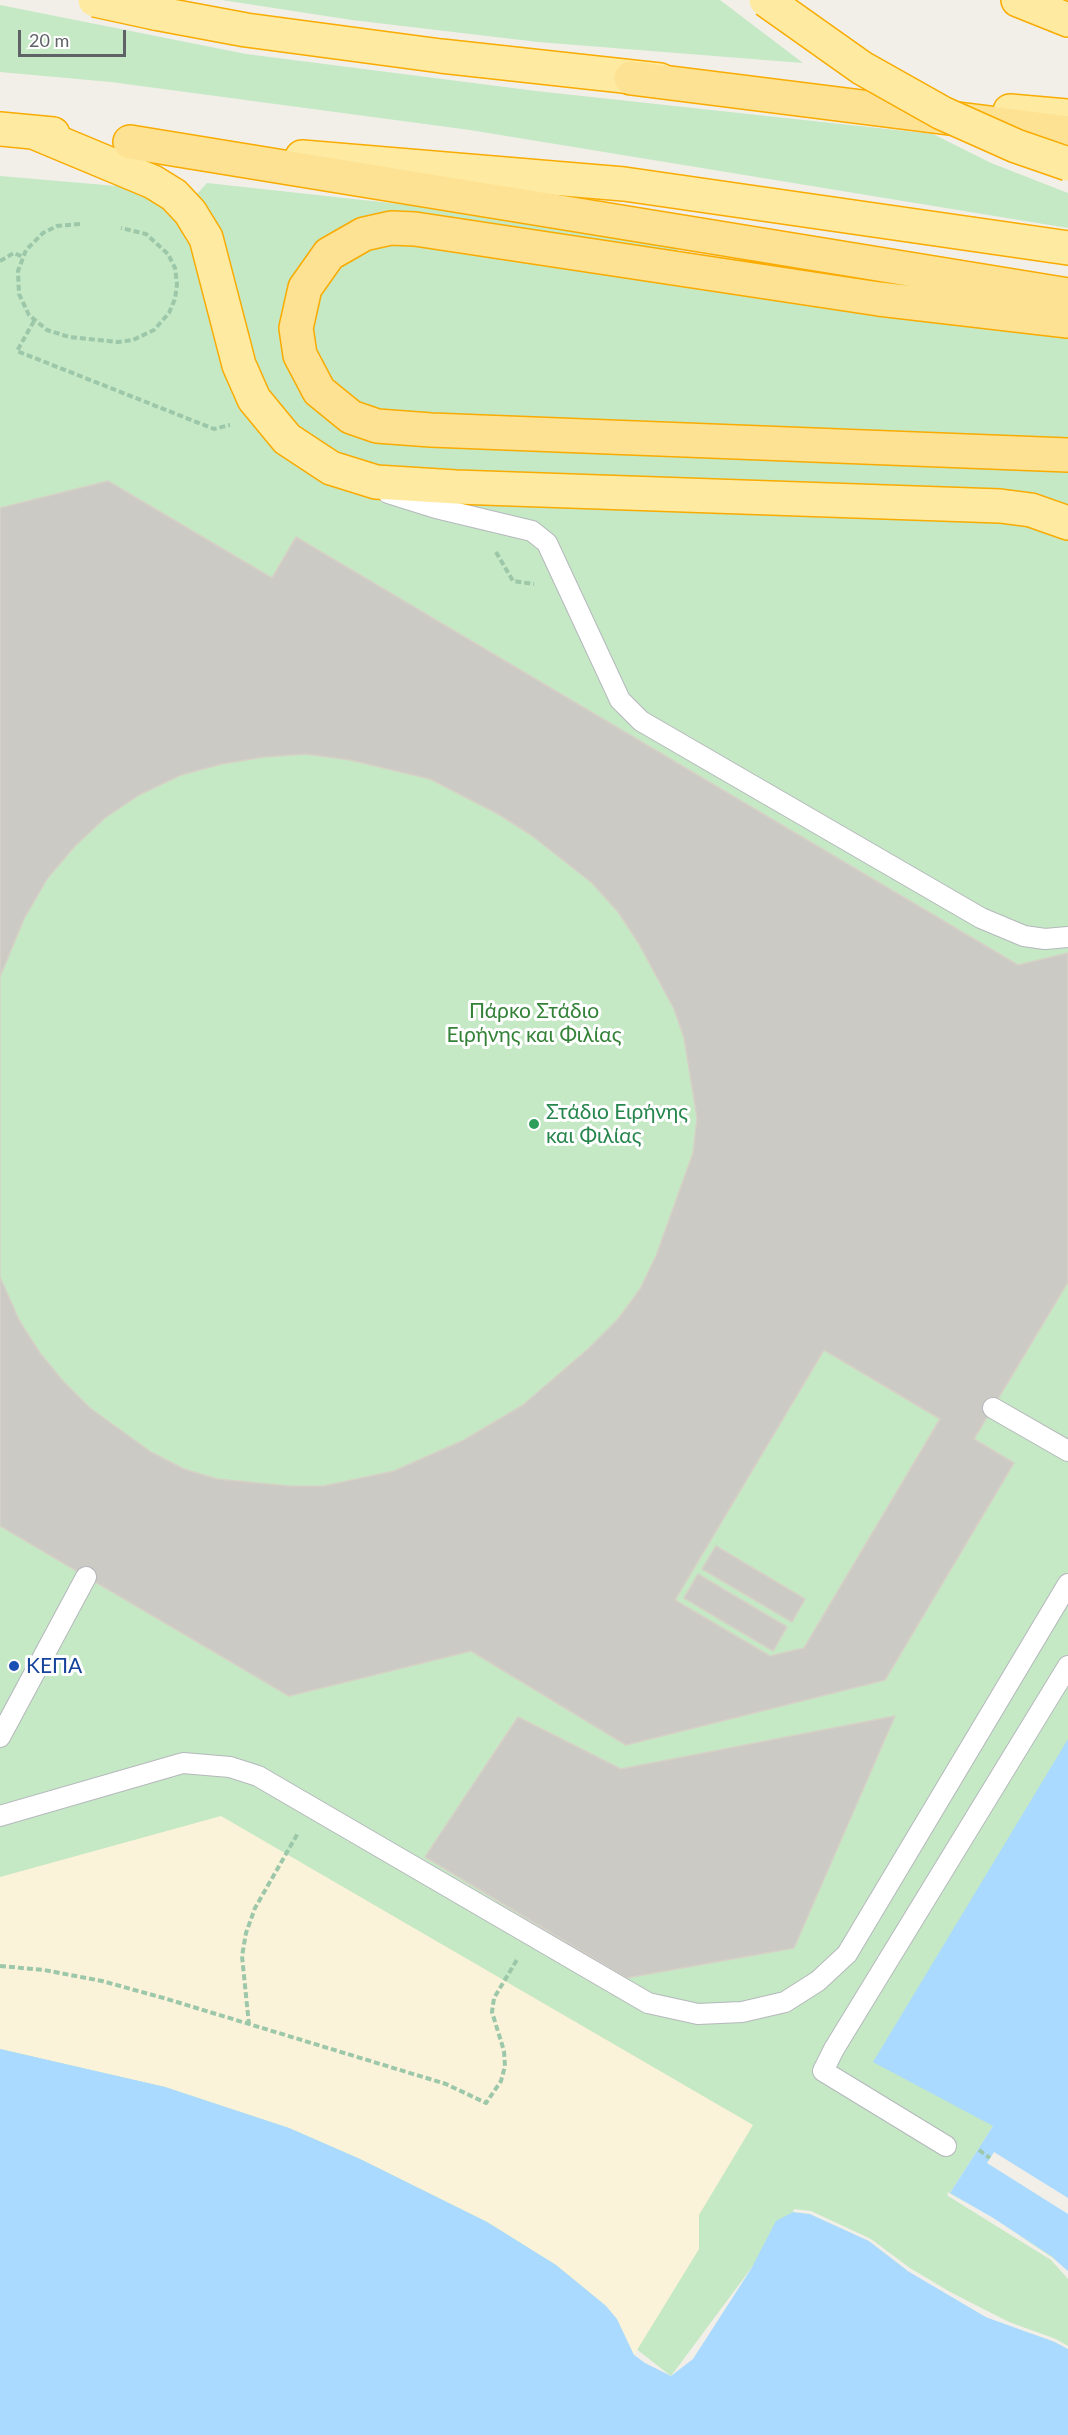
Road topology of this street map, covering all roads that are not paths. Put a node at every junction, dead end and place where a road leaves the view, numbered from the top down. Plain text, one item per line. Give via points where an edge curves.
1 (95, 0) edge
2 (766, 0) edge
3 (1018, 0) edge
4 (1068, 20) edge
5 (631, 78) junction
6 (1068, 116) edge
7 (0, 129) edge
8 (33, 132) junction
9 (1068, 133) edge
10 (130, 142) junction
11 (1068, 164) edge
12 (1068, 248) edge
13 (1068, 295) edge
14 (1068, 321) edge
15 (1068, 455) edge
16 (350, 475) junction
17 (1068, 523) edge
18 (1068, 938) edge
19 (993, 1408) dead end
20 (1068, 1451) edge
21 (86, 1577) dead end
22 (1068, 1584) edge
23 (1068, 1666) edge
24 (0, 1737) edge
25 (0, 1816) edge
26 (946, 2146) dead end

1 - 5 highway, bridge via 246,30
2 - 11 highway, bridge via 862,68 942,113
3 - 4 highway
5 - 6 highway
5 - 9 highway
7 - 8 highway
8 - 10 highway
8 - 16 highway via 153,182 174,195 190,212 206,238 239,365 254,399 286,440
10 - 12 highway via 624,184
10 - 13 highway
14 - 15 highway via 879,299 391,228 358,236 328,254 305,288 296,328 300,355 319,391 351,417 377,426
16 - 17 highway via 376,482 456,487 1000,506 1031,510
16 - 18 lane via 436,508 532,531 547,543 620,700 641,721 981,918 1024,936
19 - 20 lane
21 - 24 lane
22 - 25 lane via 847,1954 818,1982 785,2002 742,2012 698,2014 648,2003 258,1776 230,1767 183,1763
23 - 26 lane via 823,2071

